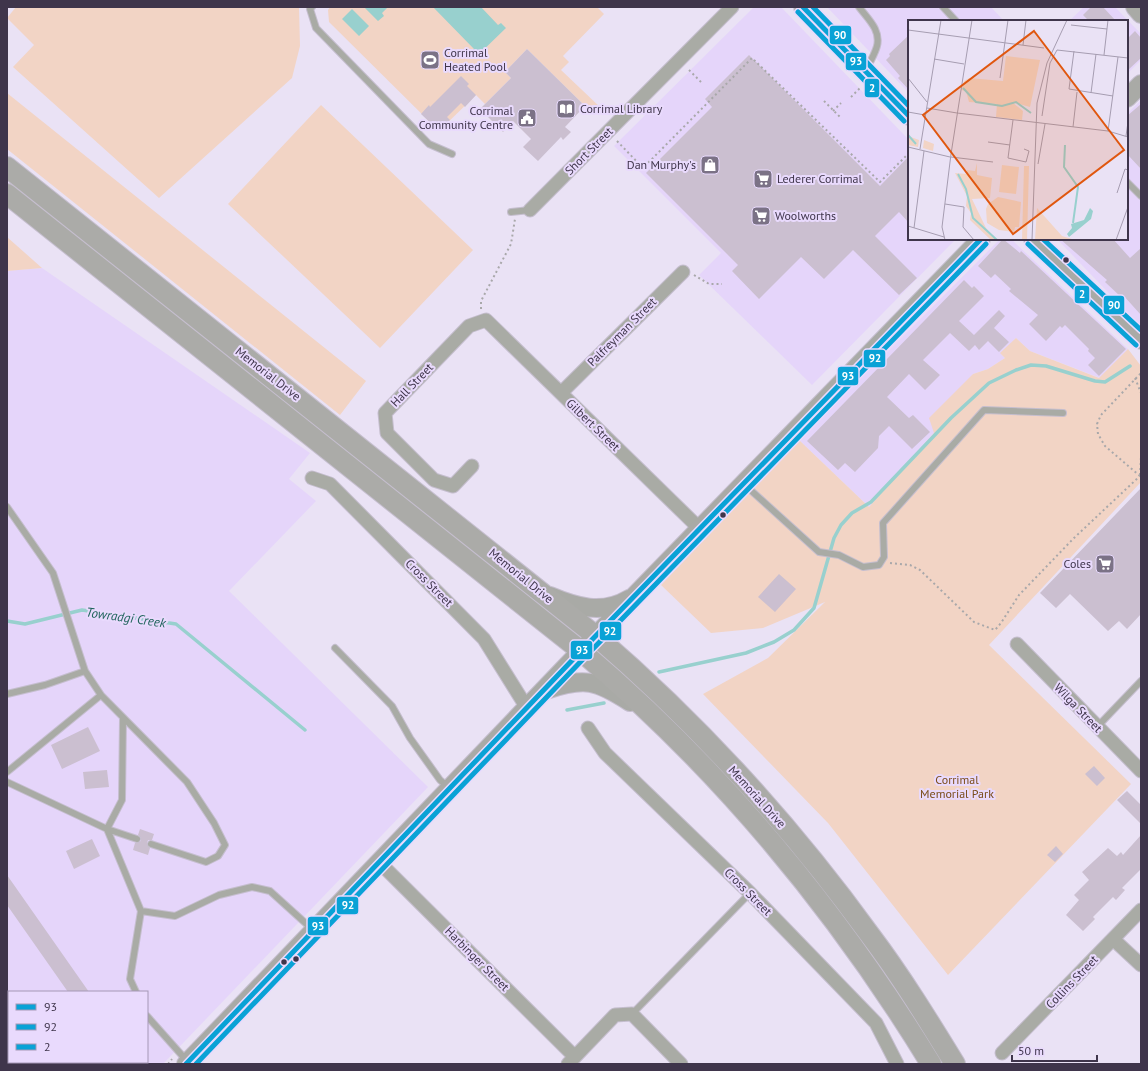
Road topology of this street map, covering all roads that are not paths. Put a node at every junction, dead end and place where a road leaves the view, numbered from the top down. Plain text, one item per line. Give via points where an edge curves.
1 (312, 7) edge
2 (732, 7) edge
3 (803, 7) edge
4 (859, 7) edge
5 (943, 7) edge
6 (955, 20) edge
7 (864, 80) junction
8 (1141, 84) edge
9 (1128, 97) edge
10 (908, 115) edge
11 (452, 154) dead end
12 (7, 167) edge
13 (1128, 183) edge
14 (7, 194) edge
15 (1141, 196) edge
16 (530, 210) joint
17 (514, 212) road end
18 (980, 240) edge
19 (1034, 240) edge
20 (683, 272) road end
21 (484, 321) joint
22 (1141, 340) edge
23 (561, 393) junction
24 (1063, 413) dead end
25 (472, 466) dead end
26 (312, 478) dead end
27 (744, 483) junction
28 (7, 507) edge
29 (700, 529) junction
30 (542, 592) junction
31 (638, 594) junction
32 (596, 636) junction
33 (1017, 644) dead end
34 (335, 648) dead end
35 (581, 651) junction
36 (85, 671) junction
37 (1141, 681) edge
38 (544, 691) junction
39 (8, 694) edge
40 (101, 695) junction
41 (527, 708) junction
42 (123, 718) junction
43 (654, 718) junction
44 (1097, 727) junction
45 (588, 728) dead end
46 (1140, 769) edge
47 (7, 772) edge
48 (7, 782) edge
49 (450, 789) junction
50 (108, 829) junction
51 (137, 839) dead end
52 (151, 844) dead end
53 (379, 862) junction
54 (750, 893) junction
55 (1141, 910) edge
56 (141, 911) junction
57 (313, 930) junction
58 (1113, 940) junction
59 (1141, 965) edge
60 (136, 991) edge
61 (632, 1014) junction
62 (148, 1017) edge
63 (1002, 1053) dead end
64 (571, 1060) edge
65 (188, 1064) edge
66 (681, 1064) edge
67 (897, 1064) edge
68 (932, 1064) edge
69 (955, 1064) edge

1 - 11 lane via 310,9 316,28 430,144
2 - 16 street, Short Street
3 - 7 main road
4 - 7 lane via 876,29 879,38
5 - 6 lane
7 - 10 main road
8 - 9 main road
12 - 30 main road, Memorial Drive
13 - 15 lane
14 - 35 main road, Memorial Drive
16 - 17 lane
18 - 27 main road
19 - 22 main road
20 - 23 street, Palfreyman Street
21 - 23 street, Gilbert Street
21 - 25 street, Hall Street via 469,326 385,413 387,433 434,480 453,486
23 - 29 street, Gilbert Street
24 - 27 lane via 984,410 883,523 885,551 882,562 871,568 839,555 819,552
26 - 41 street, Cross Street via 330,484 484,639
27 - 29 main road
28 - 36 lane via 53,573
29 - 31 main road
30 - 31 main road via 569,604 597,608 616,606
30 - 32 main road, Memorial Drive
31 - 32 main road
32 - 35 main road
32 - 69 main road, Memorial Drive via 700,735 785,828 870,935 909,990
33 - 44 street, Wilga Street
34 - 49 lane via 392,706 410,738 440,780
35 - 38 main road
35 - 43 main road, Memorial Drive
36 - 39 lane
36 - 40 lane
37 - 44 lane
38 - 41 main road
38 - 43 main road via 586,681 612,691
40 - 42 lane
40 - 47 lane
41 - 49 main road
42 - 50 lane via 122,800
42 - 52 lane via 186,782 214,823 225,845 218,856 206,862
43 - 68 main road, Memorial Drive via 735,801 818,901 893,1002
44 - 46 street, Wilga Street
45 - 54 street, Cross Street via 605,753
48 - 50 lane
49 - 53 main road
50 - 51 lane
50 - 56 lane
53 - 57 main road
53 - 64 street, Harbinger Street
54 - 61 lane
54 - 67 street, Cross Street via 876,1023
55 - 58 street, Collins Street
56 - 57 lane via 175,916 219,896 252,887 270,891
56 - 60 lane via 130,979
57 - 65 main road
58 - 59 street
58 - 63 street, Collins Street
61 - 64 street via 615,1015
61 - 66 street
62 - 65 lane

